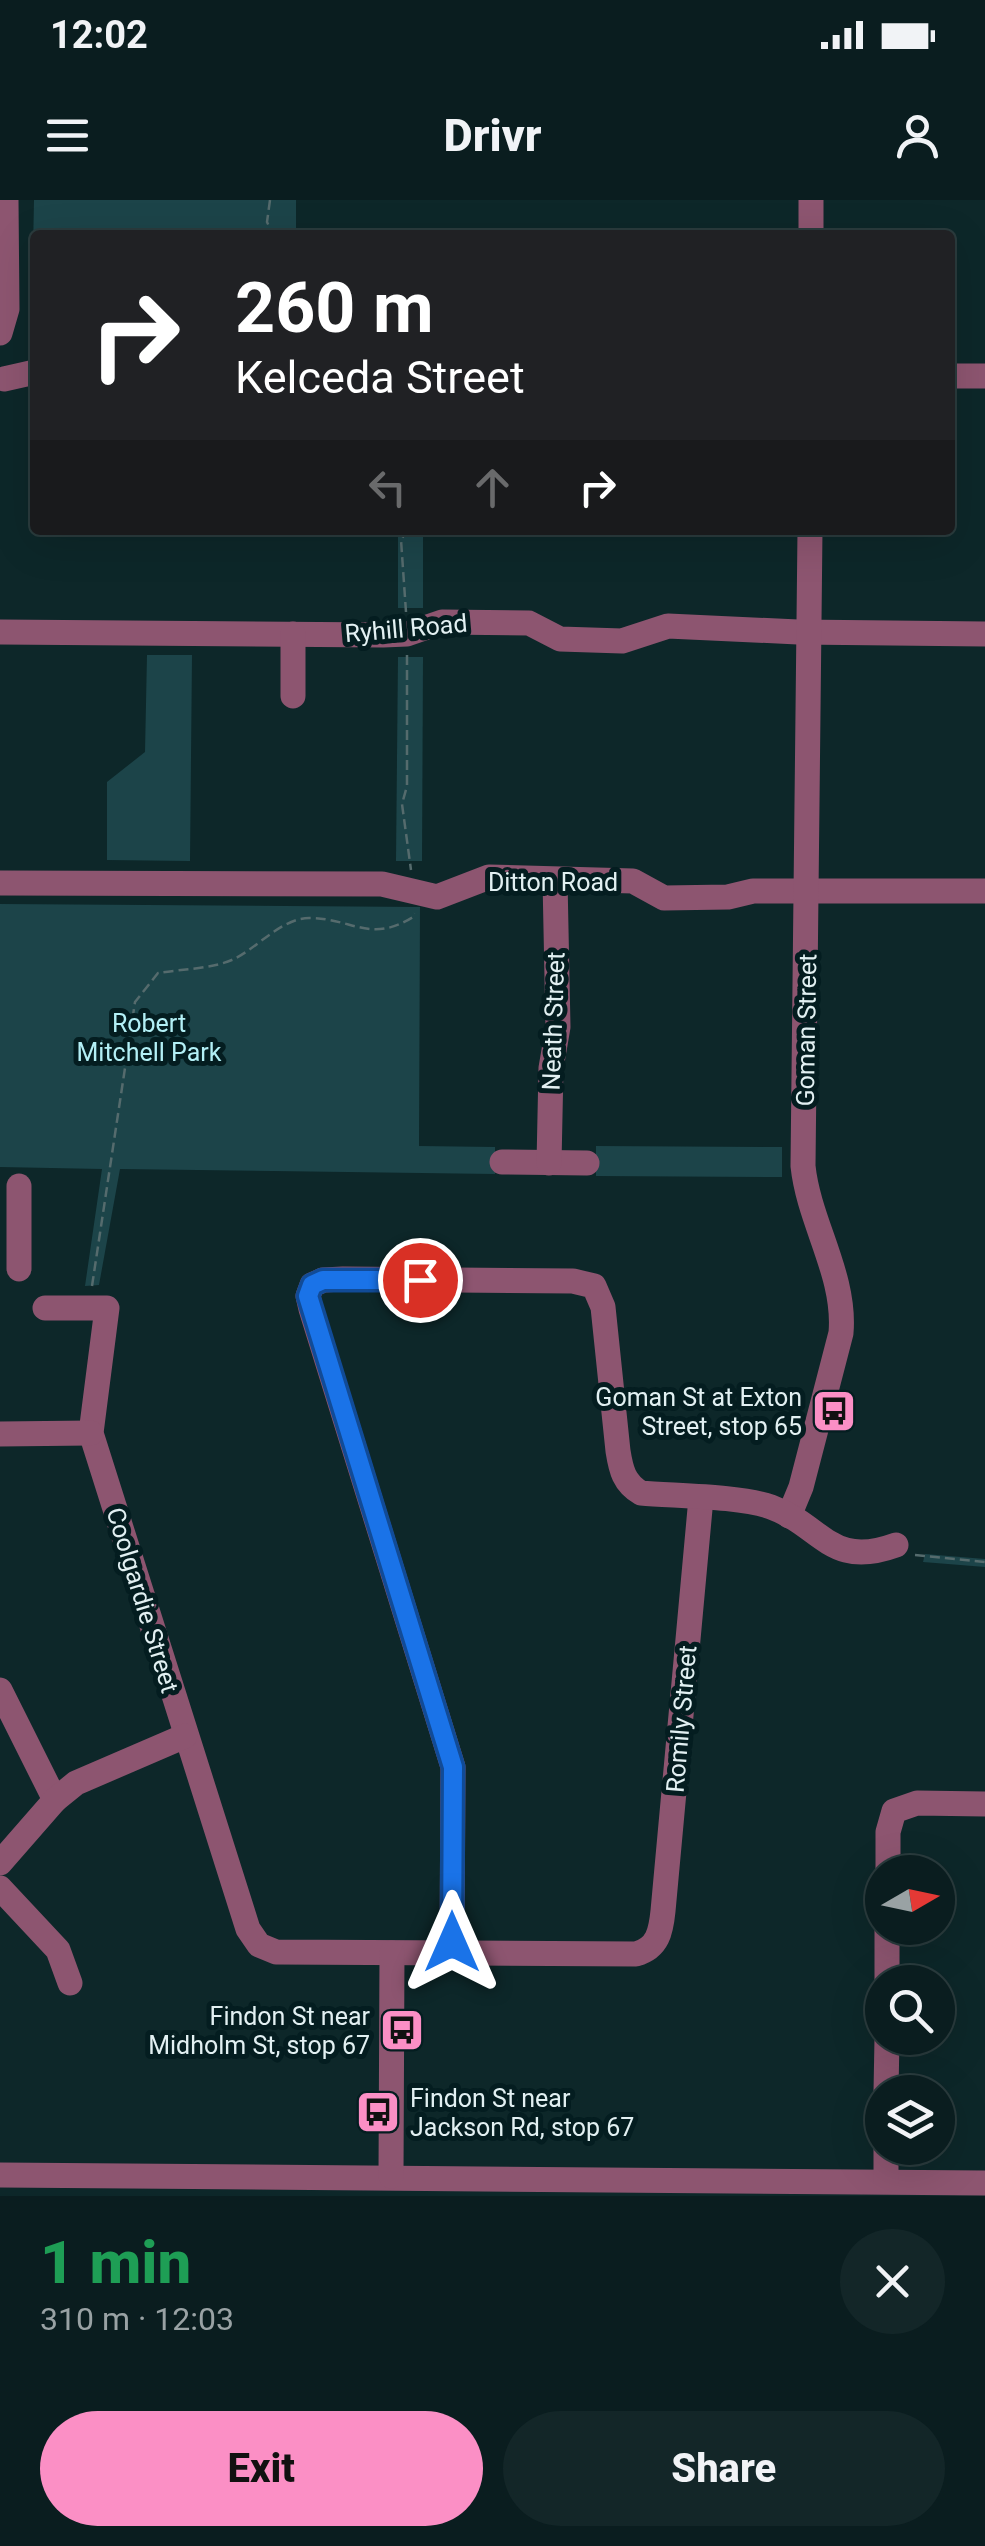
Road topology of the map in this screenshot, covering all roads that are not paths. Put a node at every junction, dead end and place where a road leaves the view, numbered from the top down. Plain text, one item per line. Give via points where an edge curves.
1 (6, 200) edge
2 (811, 200) edge
3 (811, 230) edge
4 (0, 333) edge
5 (30, 373) edge
6 (955, 376) edge
7 (985, 376) edge
8 (4, 379) dead end
9 (810, 535) edge
10 (0, 632) edge
11 (808, 632) junction
12 (294, 634) junction
13 (985, 634) edge
14 (293, 696) dead end
15 (555, 880) junction
16 (0, 882) edge
17 (808, 890) junction
18 (985, 891) edge
19 (502, 1162) dead end
20 (549, 1163) junction
21 (587, 1163) dead end
22 (19, 1186) dead end
23 (9, 1236) edge
24 (18, 1269) dead end
25 (45, 1308) dead end
26 (0, 1434) edge
27 (91, 1434) junction
28 (701, 1498) junction
29 (789, 1516) junction
30 (896, 1545) road end
31 (0, 1690) edge
32 (186, 1736) junction
33 (55, 1800) junction
34 (985, 1804) edge
35 (888, 1855) edge
36 (0, 1863) edge
37 (0, 1888) edge
38 (392, 1953) junction
39 (452, 1953) junction
40 (70, 1983) dead end
41 (886, 2165) edge
42 (0, 2174) edge
43 (390, 2176) junction
44 (886, 2181) junction
45 (985, 2183) edge
46 (341, 2186) edge

1 - 4 street
2 - 3 street
5 - 8 street
6 - 7 street
9 - 11 street, Goman Street
10 - 12 street, Ryhill Road
11 - 12 street, Ryhill Road via 668,626 622,640 560,639 529,622 442,622 407,634
11 - 13 street, Ryhill Road
11 - 17 street, Goman Street
12 - 14 street
15 - 16 street, Ditton Road via 488,878 437,896 382,884
15 - 17 street, Ditton Road via 633,881 664,898
15 - 20 street, Neath Street via 558,1027
17 - 18 street, Ditton Road
17 - 29 street, Goman Street via 803,1166 843,1310
19 - 20 street
20 - 21 street
22 - 23 street
23 - 24 street
25 - 27 street, Coolgardie Street via 107,1308
26 - 27 street
27 - 32 street, Coolgardie Street
28 - 29 street via 770,1506
28 - 39 street, Romily Street via 657,1940 636,1954
28 - 39 street via 641,1493 622,1474 603,1307 594,1286 342,1279 312,1285 310,1309 453,1767
29 - 30 street via 842,1550 872,1554
31 - 33 street
32 - 33 street via 76,1783
32 - 38 street, Coolgardie Street via 248,1929 259,1944 276,1952
33 - 36 street
34 - 35 street via 917,1803 894,1811
37 - 40 street via 58,1950
38 - 39 street
38 - 43 street
41 - 44 street
42 - 46 street
43 - 44 street
43 - 46 street
44 - 45 street

